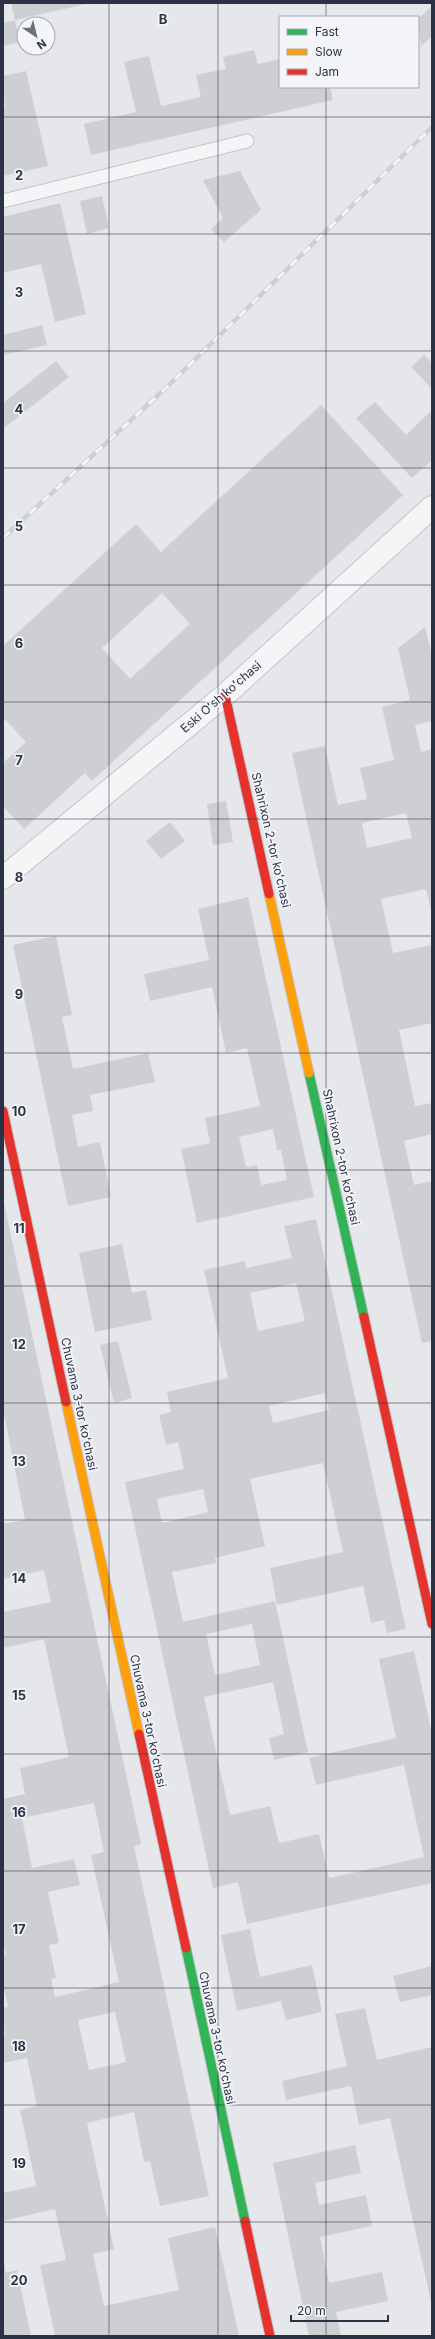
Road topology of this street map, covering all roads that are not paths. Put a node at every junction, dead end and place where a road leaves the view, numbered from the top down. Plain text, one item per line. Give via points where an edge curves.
1 (247, 141) dead end
2 (3, 201) edge
3 (432, 507) edge
4 (226, 695) junction
5 (3, 878) edge
6 (3, 1111) edge
7 (432, 1624) edge
8 (270, 2336) edge

1 - 2 lane
3 - 4 street, Eski Oʻsh koʻchasi
4 - 5 street, Eski Oʻsh koʻchasi
4 - 7 street, Shahrixon 2-tor koʻchasi
6 - 8 street, Chuvama 3-tor koʻchasi

